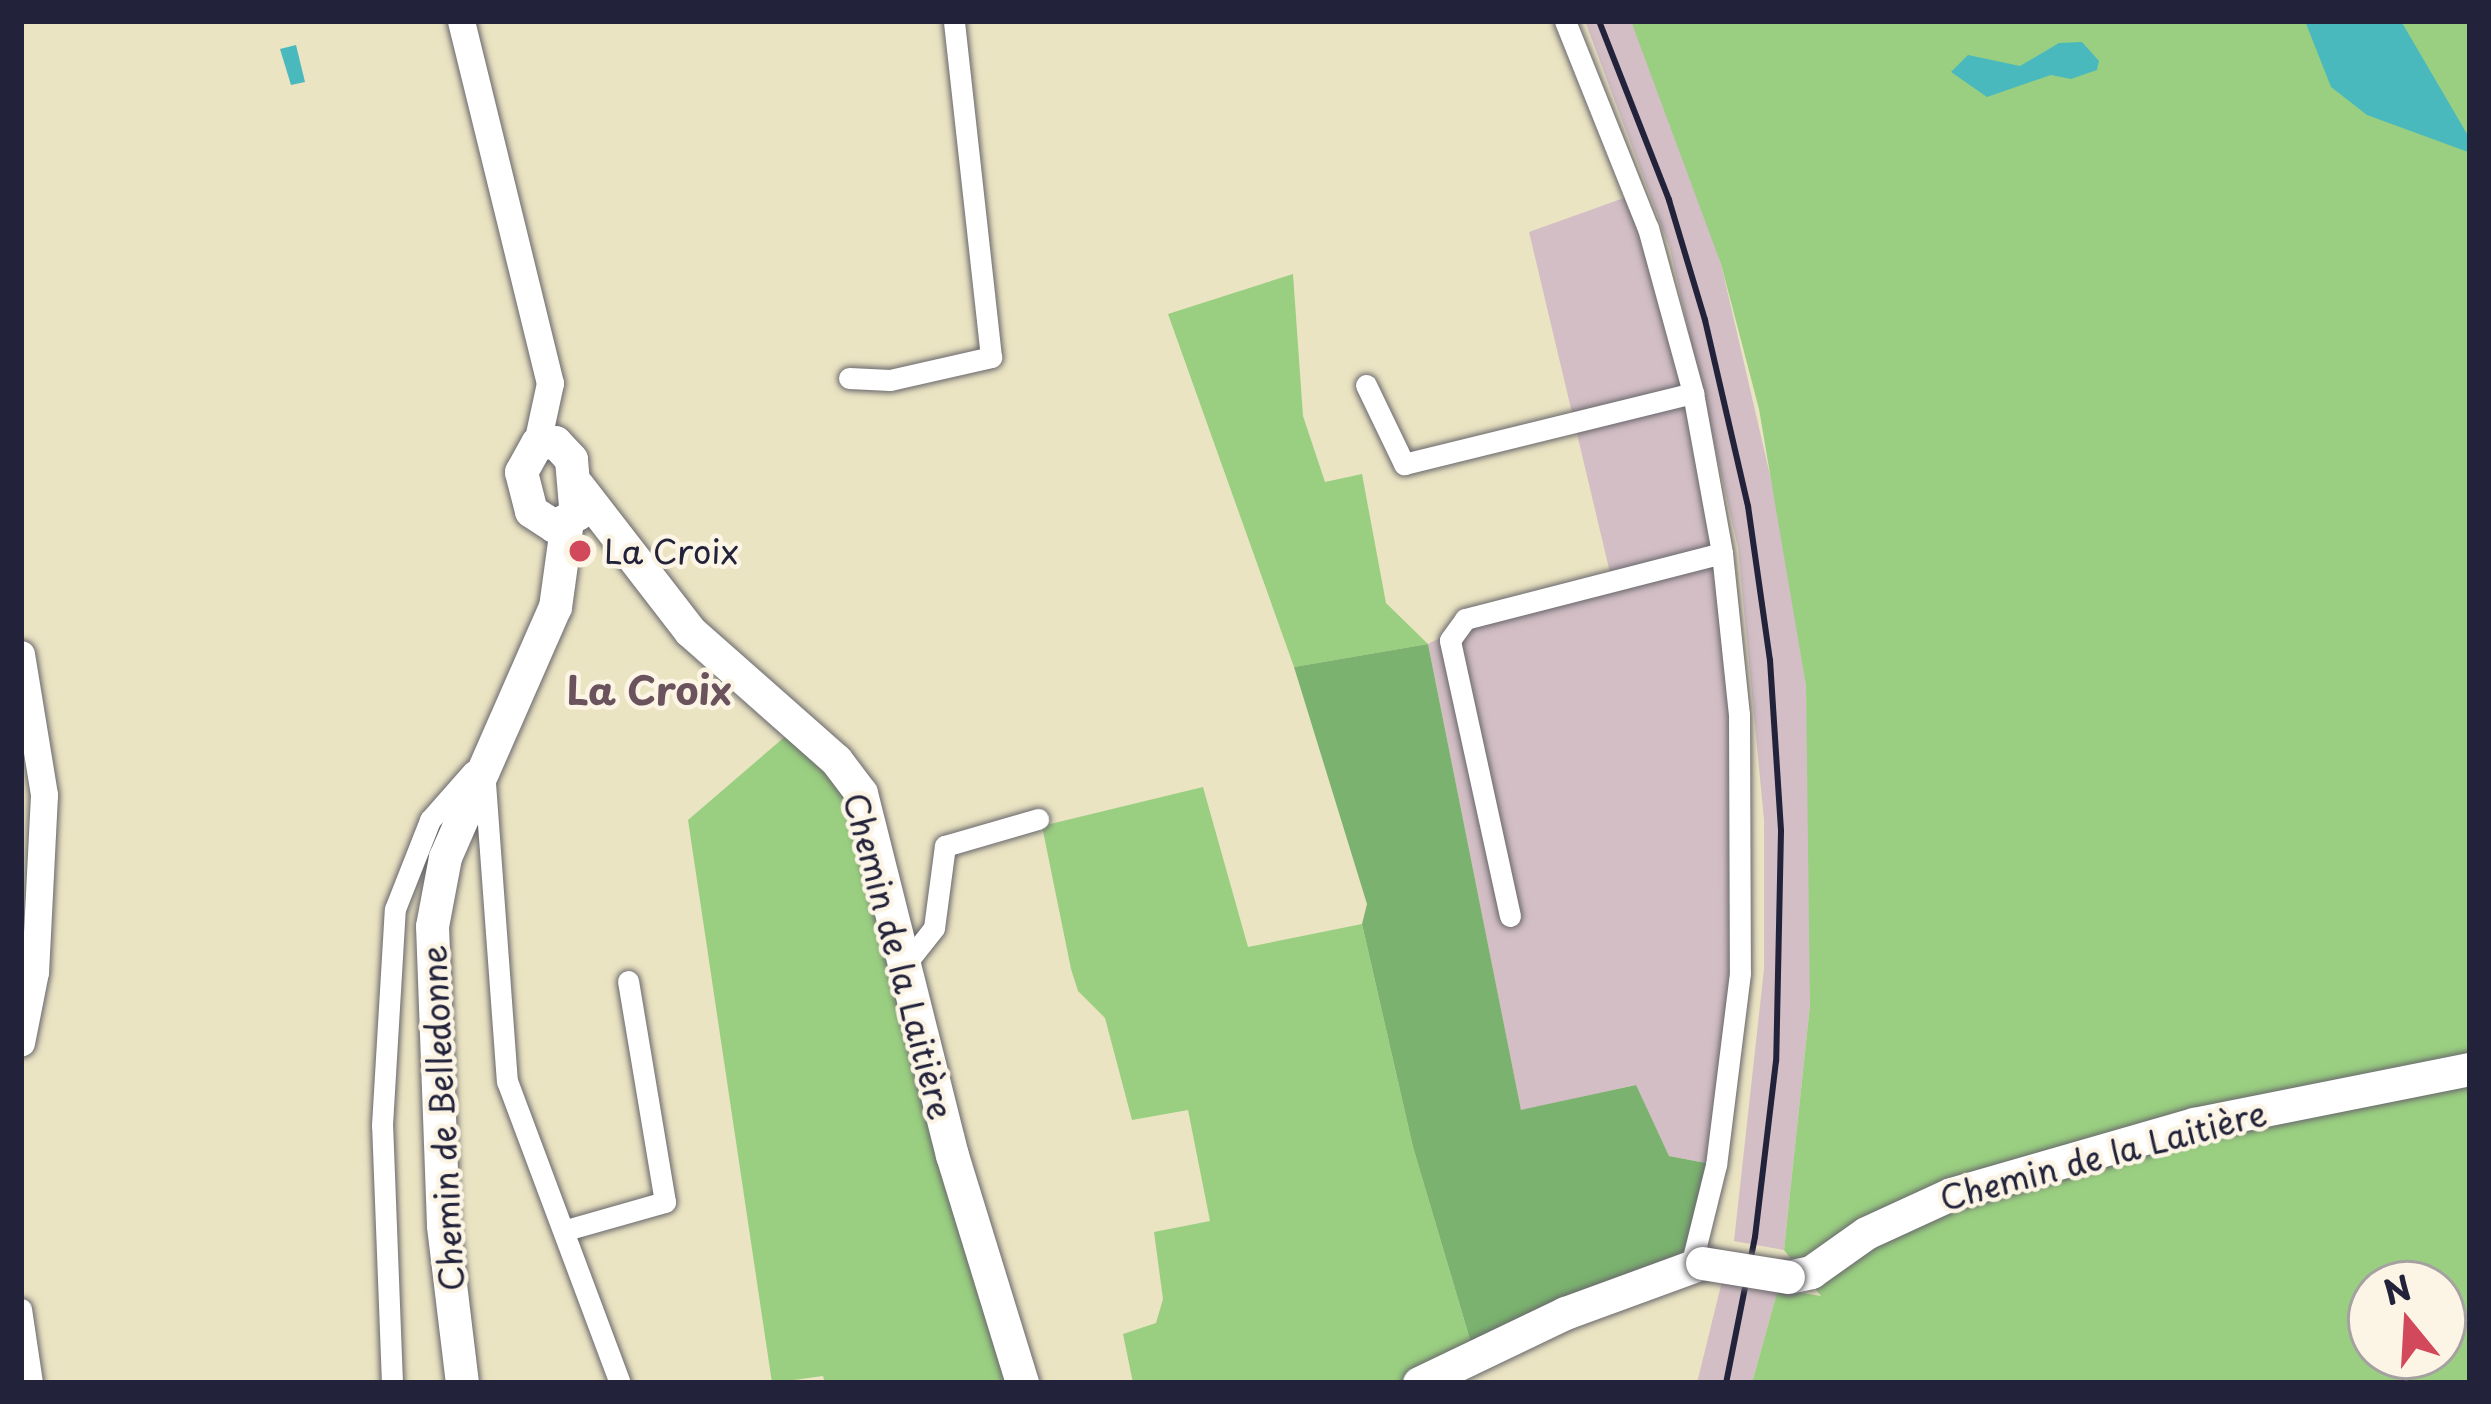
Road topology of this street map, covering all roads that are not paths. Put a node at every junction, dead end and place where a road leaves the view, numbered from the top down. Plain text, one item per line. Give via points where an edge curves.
1 (461, 21) edge
2 (954, 21) edge
3 (1565, 21) edge
4 (849, 378) dead end
5 (1366, 385) dead end
6 (1693, 393) junction
7 (550, 444) junction
8 (566, 510) junction
9 (1722, 553) junction
10 (21, 654) edge
11 (484, 759) junction
12 (1038, 819) dead end
13 (1510, 916) dead end
14 (904, 966) junction
15 (628, 981) dead end
16 (21, 1043) edge
17 (2470, 1069) edge
18 (566, 1230) junction
19 (1696, 1264) junction
20 (21, 1309) edge
21 (32, 1383) edge
22 (392, 1383) edge
23 (462, 1383) edge
24 (620, 1383) edge
25 (1022, 1383) edge
26 (1419, 1383) edge

1 - 7 street via 552,399
2 - 4 street via 991,357 908,377
3 - 6 street via 1648,228
5 - 6 street via 1404,464
6 - 9 street
7 - 8 main road
7 - 8 main road via 521,485
8 - 11 main road, Chemin de Belledonne via 557,589 518,699
8 - 14 main road, Chemin de la Laitière via 610,518 691,631 851,775 869,817
9 - 13 street via 1465,620 1450,640
9 - 19 street via 1738,714 1740,973
10 - 16 street via 44,795 35,972
11 - 18 street via 486,873 507,1081
11 - 22 street via 430,820 395,909 382,1125
11 - 23 main road, Chemin de Belledonne via 446,857 432,926 443,1225
12 - 14 street via 945,846 934,928
14 - 25 main road, Chemin de la Laitière
15 - 18 street via 665,1202
17 - 19 main road, Chemin de la Laitière, bridge via 2194,1124 1951,1194 1867,1233 1811,1272 1788,1277
18 - 24 street
19 - 26 main road via 1546,1321
20 - 21 street

